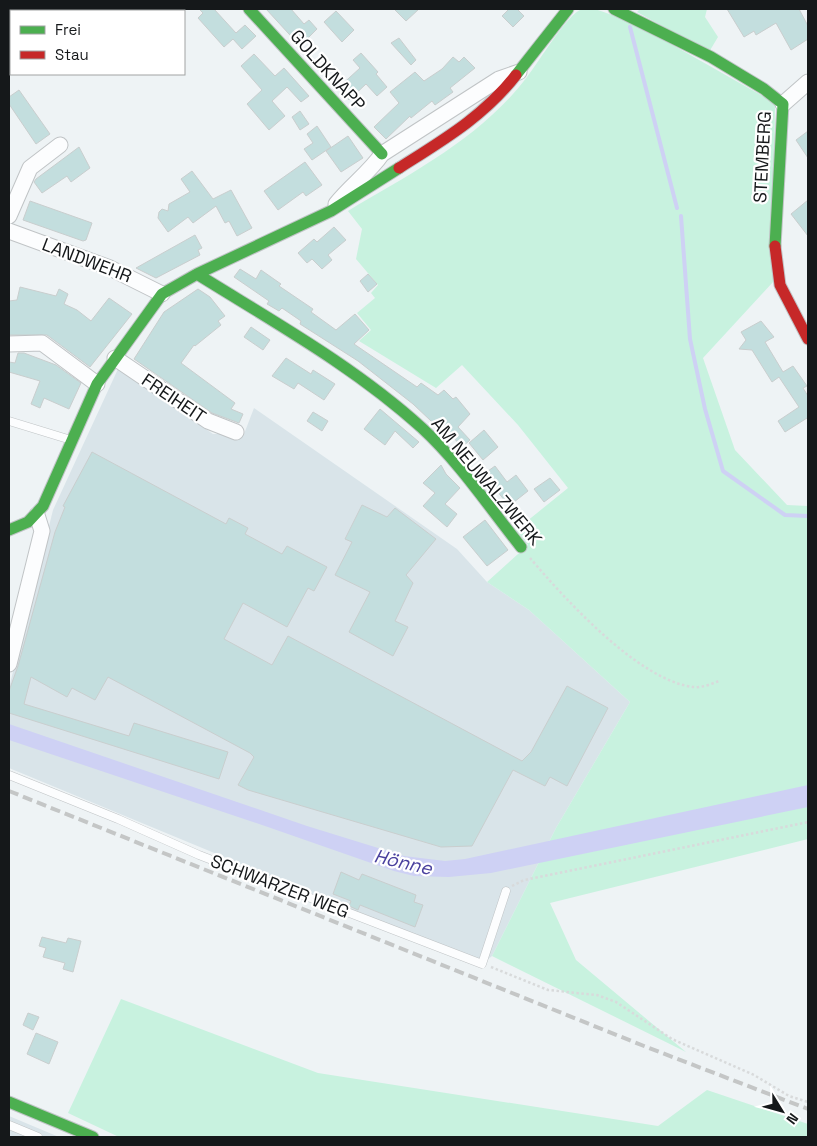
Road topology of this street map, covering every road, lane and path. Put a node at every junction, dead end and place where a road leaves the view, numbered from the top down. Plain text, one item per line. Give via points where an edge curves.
1 (249, 9) edge
2 (614, 9) edge
3 (563, 10) edge
4 (520, 72) junction
5 (808, 82) edge
6 (783, 104) junction
7 (60, 145) dead end
8 (382, 154) junction
9 (331, 211) junction
10 (9, 216) edge
11 (9, 231) edge
12 (197, 274) junction
13 (162, 294) junction
14 (808, 339) edge
15 (9, 344) edge
16 (116, 358) junction
17 (97, 384) junction
18 (9, 421) edge
19 (236, 432) dead end
20 (71, 440) junction
21 (37, 515) junction
22 (9, 530) edge
23 (521, 547) joint
24 (9, 664) edge
25 (719, 681) dead end
26 (9, 775) edge
27 (808, 822) edge
28 (506, 891) joint
29 (482, 964) junction
30 (9, 1102) edge
31 (808, 1102) edge
32 (9, 1125) edge
33 (38, 1137) edge
34 (93, 1137) edge

1 - 8 street, GOLDKNAPP
2 - 6 street, STEMBERG via 718,60
3 - 4 street
4 - 8 street via 478,91
4 - 9 street via 496,100 468,124
5 - 6 street
6 - 14 street, STEMBERG via 775,224 778,277 784,297
7 - 10 street via 30,168
8 - 9 street via 350,186
9 - 12 street
11 - 13 street, LANDWEHR via 110,268
12 - 13 street
12 - 23 street, AM NEUWALZWERK via 351,374 422,428
13 - 16 street
15 - 17 street via 42,343
16 - 17 street
16 - 19 street, FREIHEIT via 208,422
17 - 20 street
18 - 20 lane
20 - 21 street
21 - 22 street via 27,524
21 - 24 street via 42,531
23 - 25 path, AM NEUWALZWERK via 575,607 652,672 695,687
26 - 29 lane, SCHWARZER WEG via 199,855
27 - 28 path via 528,879
28 - 29 lane
29 - 31 path via 548,990 597,995 616,1002 672,1039 754,1075 789,1096
30 - 34 street
32 - 33 lane

